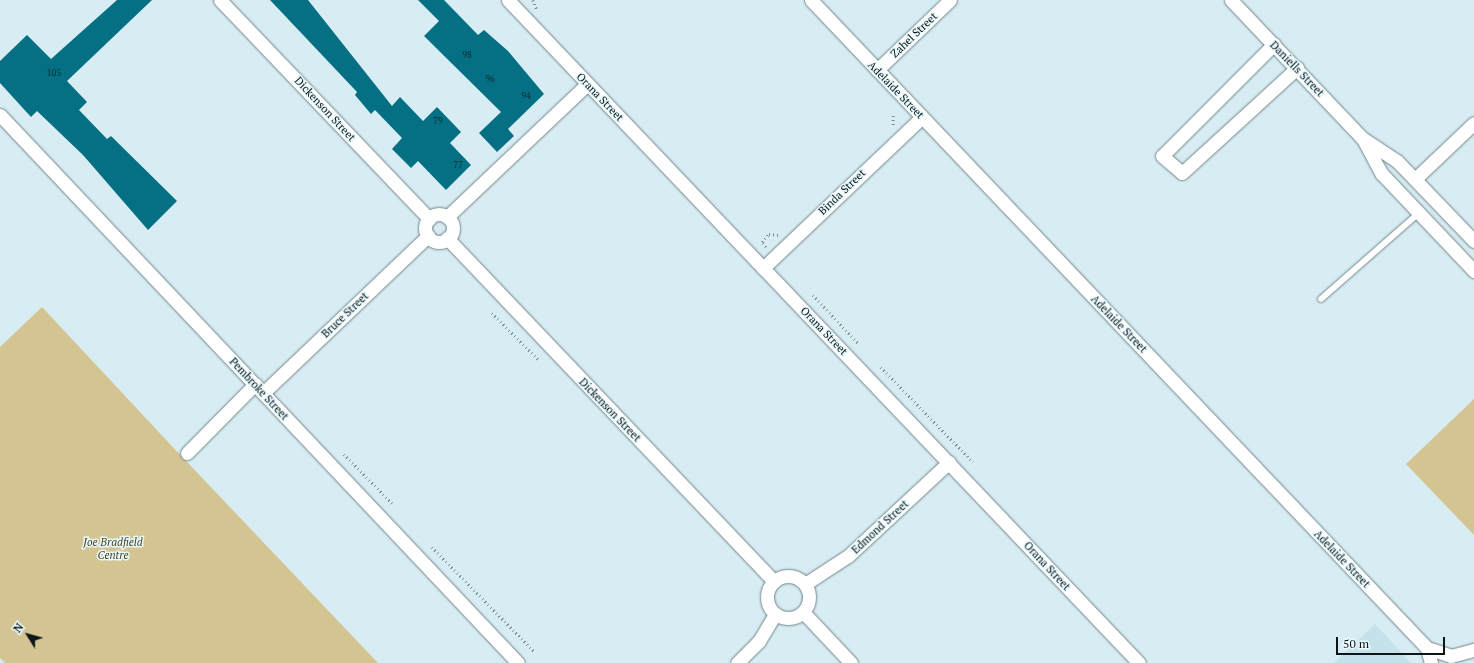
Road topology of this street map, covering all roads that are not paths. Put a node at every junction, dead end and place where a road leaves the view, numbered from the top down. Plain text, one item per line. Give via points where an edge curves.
1 (220, 0) edge
2 (508, 0) edge
3 (811, 0) edge
4 (950, 0) edge
5 (1232, 0) edge
6 (1274, 44) junction
7 (1297, 68) junction
8 (877, 70) junction
9 (587, 84) junction
10 (0, 115) edge
11 (922, 117) junction
12 (1474, 123) edge
13 (1362, 138) junction
14 (1415, 179) junction
15 (1419, 213) junction
16 (447, 217) junction
17 (429, 219) junction
18 (428, 236) junction
19 (447, 238) junction
20 (1474, 241) edge
21 (763, 268) junction
22 (1474, 271) edge
23 (1321, 299) dead end
24 (259, 389) junction
25 (187, 453) dead end
26 (949, 462) junction
27 (774, 581) junction
28 (805, 584) junction
29 (803, 612) junction
30 (775, 614) junction
31 (1427, 648) junction
32 (1474, 650) edge
33 (518, 663) edge
34 (737, 663) edge
35 (851, 663) edge
36 (1139, 663) edge
37 (1432, 663) edge

1 - 17 street, Dickenson Street
2 - 9 street, Orana Street
3 - 8 street, Adelaide Street
4 - 8 street, Zahel Street
5 - 6 street, Daniells Street
6 - 7 street, Daniells Street
6 - 7 street via 1162,156 1182,173
7 - 13 street, Daniells Street
8 - 11 street, Adelaide Street
9 - 16 street
9 - 21 street, Orana Street
10 - 24 street, Pembroke Street
11 - 21 street, Binda Street
11 - 31 street, Adelaide Street
12 - 14 street
13 - 14 street, Daniells Street via 1397,160
13 - 15 street, Daniells Street via 1382,174
14 - 20 street, Daniells Street
15 - 22 street, Daniells Street
15 - 23 lane
16 - 17 street via 439,214
16 - 19 street via 452,229
17 - 18 street via 425,228
18 - 19 street via 436,241
18 - 24 street, Bruce Street
19 - 27 street, Dickenson Street
21 - 26 street, Orana Street
24 - 25 street, Bruce Street
24 - 33 street, Pembroke Street
26 - 28 street, Edmond Street via 848,556
26 - 36 street, Orana Street
27 - 28 street via 791,576
27 - 30 street via 767,601
28 - 29 street via 809,596
29 - 30 street via 792,617
29 - 35 street
30 - 34 street via 759,641
31 - 32 street, Adelaide Street via 1451,656
31 - 37 street, Adelaide Street

